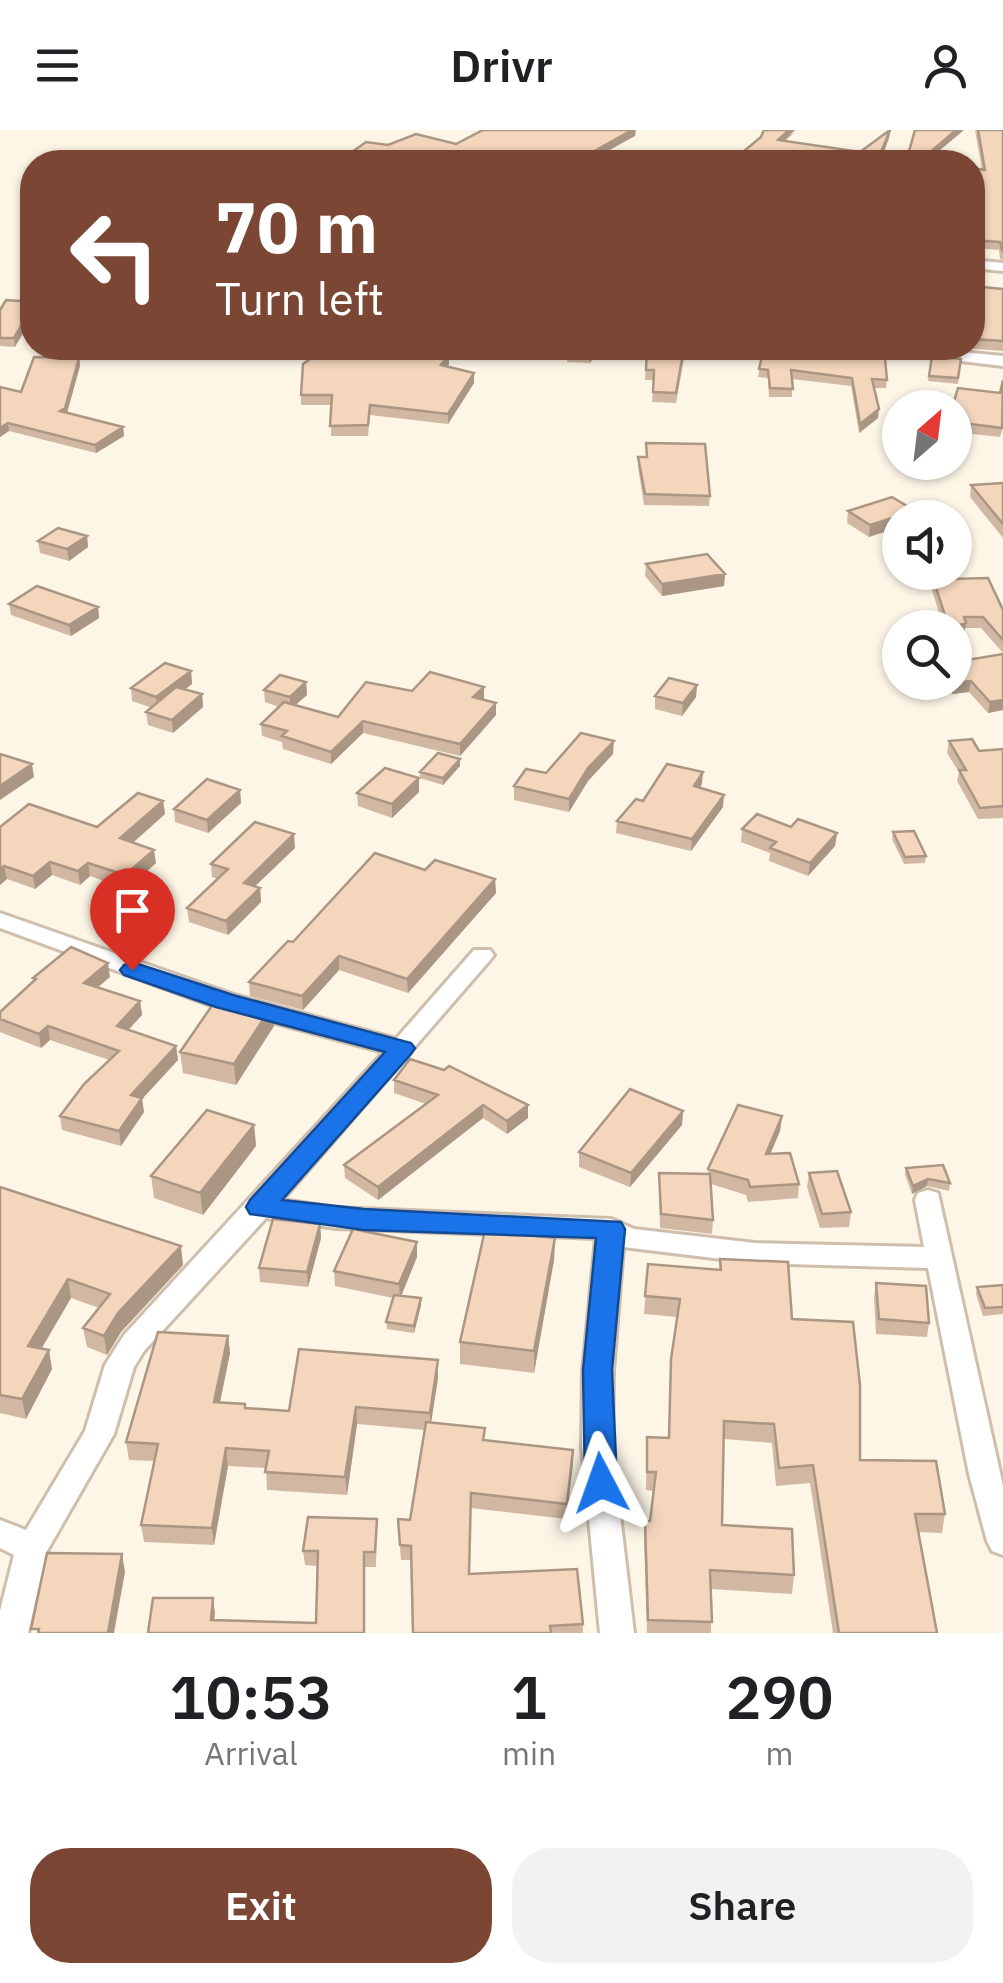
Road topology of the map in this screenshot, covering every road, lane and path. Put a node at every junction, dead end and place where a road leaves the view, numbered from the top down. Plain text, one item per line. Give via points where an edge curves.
1 (0, 920) edge
2 (482, 955) dead end
3 (402, 1048) junction
4 (928, 1200) dead end
5 (259, 1207) junction
6 (611, 1229) junction
7 (940, 1258) junction
8 (0, 1533) edge
9 (1003, 1541) edge
10 (32, 1548) junction
11 (11, 1633) edge
12 (617, 1633) edge

1 - 3 street via 225,1001
2 - 3 street
3 - 5 street
4 - 7 street
5 - 6 street via 336,1218
5 - 10 street via 126,1354 99,1434
6 - 7 street via 629,1239 681,1247
6 - 12 street via 597,1447
7 - 9 street
8 - 10 street
10 - 11 street

